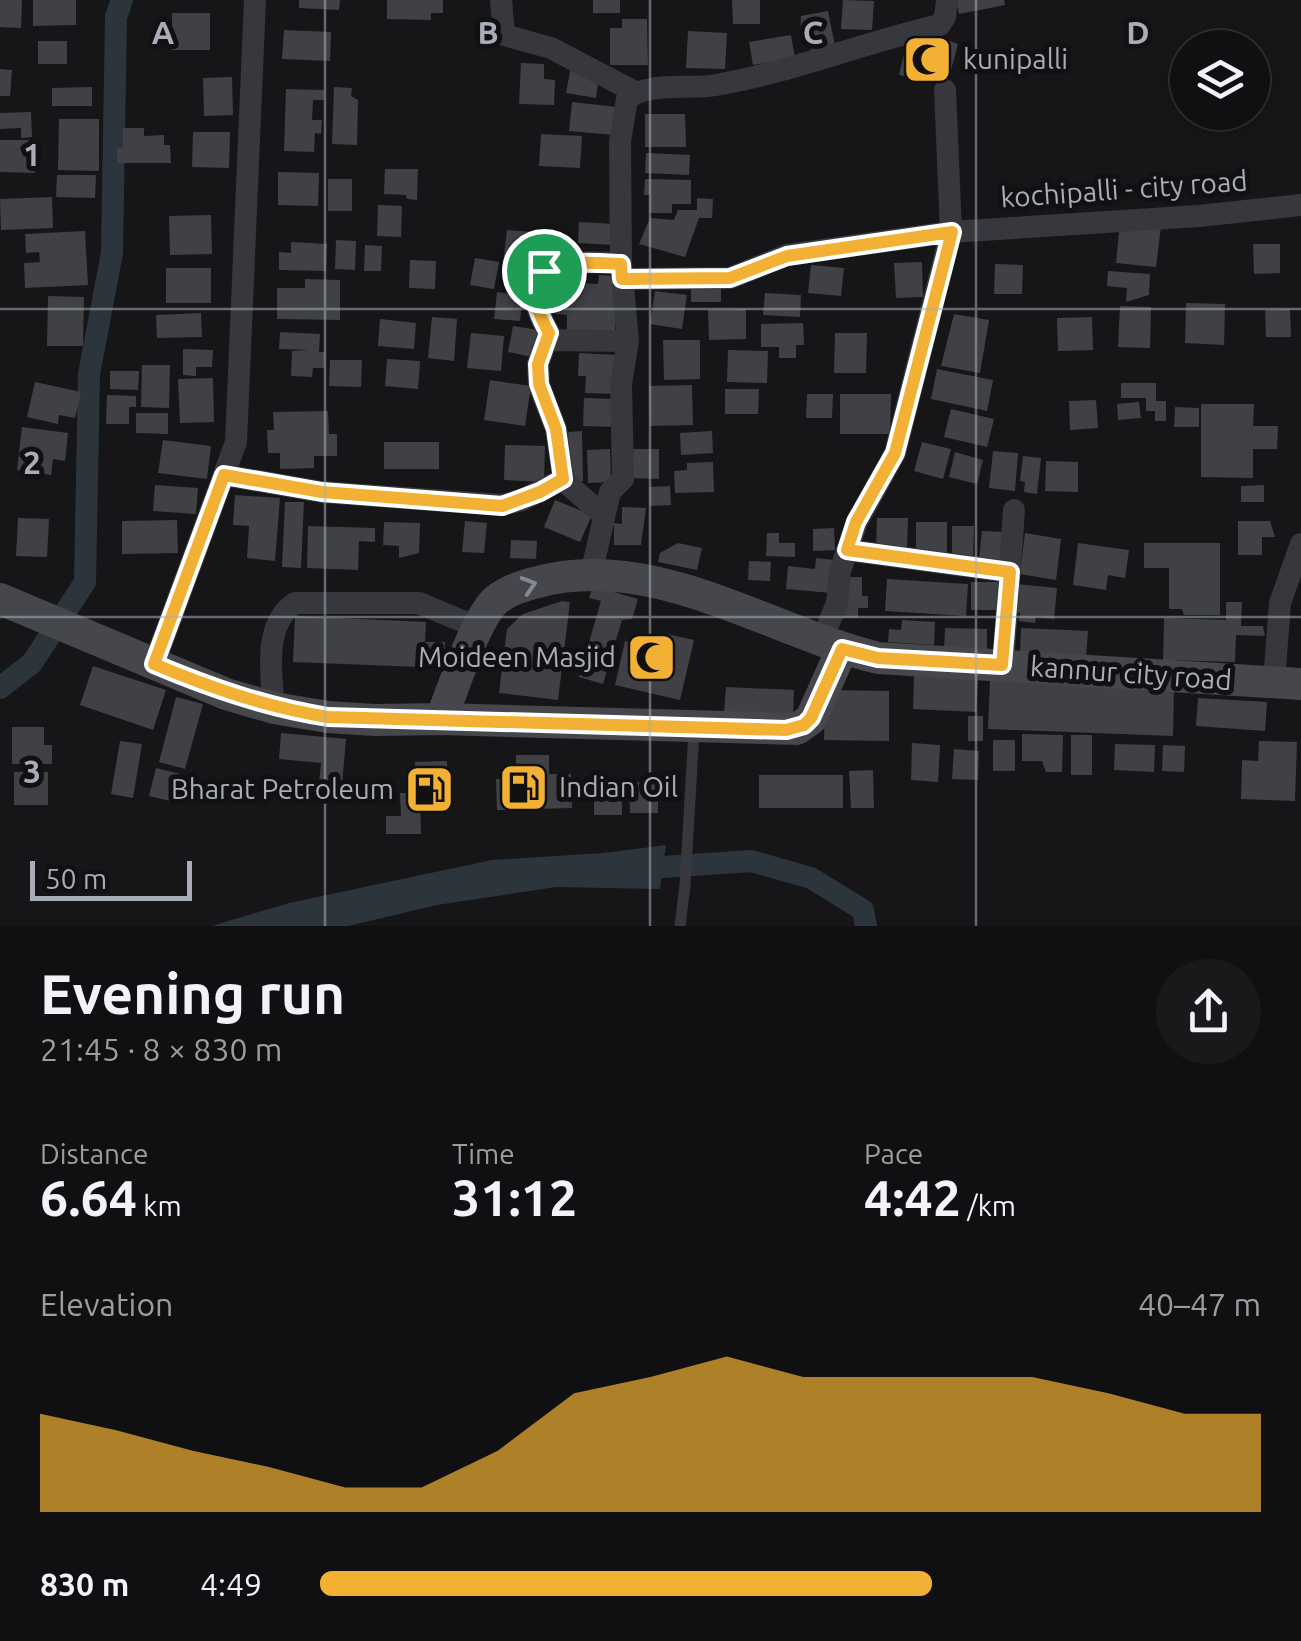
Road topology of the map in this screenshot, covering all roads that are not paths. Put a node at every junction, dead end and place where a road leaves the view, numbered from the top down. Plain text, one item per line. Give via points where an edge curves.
1 (255, 0) edge
2 (501, 0) edge
3 (947, 0) edge
4 (946, 90) dead end
5 (634, 92) junction
6 (1301, 204) edge
7 (952, 232) junction
8 (622, 271) junction
9 (548, 340) junction
10 (628, 340) junction
11 (224, 475) junction
12 (563, 479) junction
13 (1014, 510) dead end
14 (603, 515) junction
15 (1301, 544) edge
16 (847, 550) junction
17 (1010, 572) junction
18 (590, 574) junction
19 (0, 599) edge
20 (479, 628) junction
21 (831, 645) junction
22 (154, 664) junction
23 (1002, 665) junction
24 (1287, 683) edge
25 (274, 708) junction
26 (441, 718) junction
27 (694, 728) junction
28 (680, 926) edge

1 - 11 street via 236,442
2 - 5 street via 504,35 551,48
3 - 5 street via 940,25 739,80
4 - 7 street
5 - 8 street via 624,106 620,141
6 - 7 street, kochipalli - city road
7 - 8 street, kochipalli - city road via 787,256 730,278
7 - 16 street via 895,453
8 - 9 street, kochipalli - city road via 564,262 544,271 533,296
8 - 10 street
9 - 10 street
9 - 12 street via 539,384 556,429
10 - 14 street via 621,384 623,480 610,492
11 - 12 street via 322,492 502,506
11 - 22 street
12 - 14 street
13 - 17 street
14 - 18 street
15 - 24 street via 1280,603
16 - 17 street
16 - 21 street
17 - 23 street
20 -> 18 main road, kannur city road via 493,602 515,588
18 - 21 main road, kannur city road via 650,582
19 - 22 main road
20 - 25 street via 419,604 295,604 282,612 275,630
20 - 26 main road, kannur city road
21 - 23 main road, kannur city road via 878,658
21 - 27 main road via 804,725
22 - 25 main road
23 - 24 main road, kannur city road
25 - 26 main road via 359,719
26 - 27 main road
27 - 28 lane

